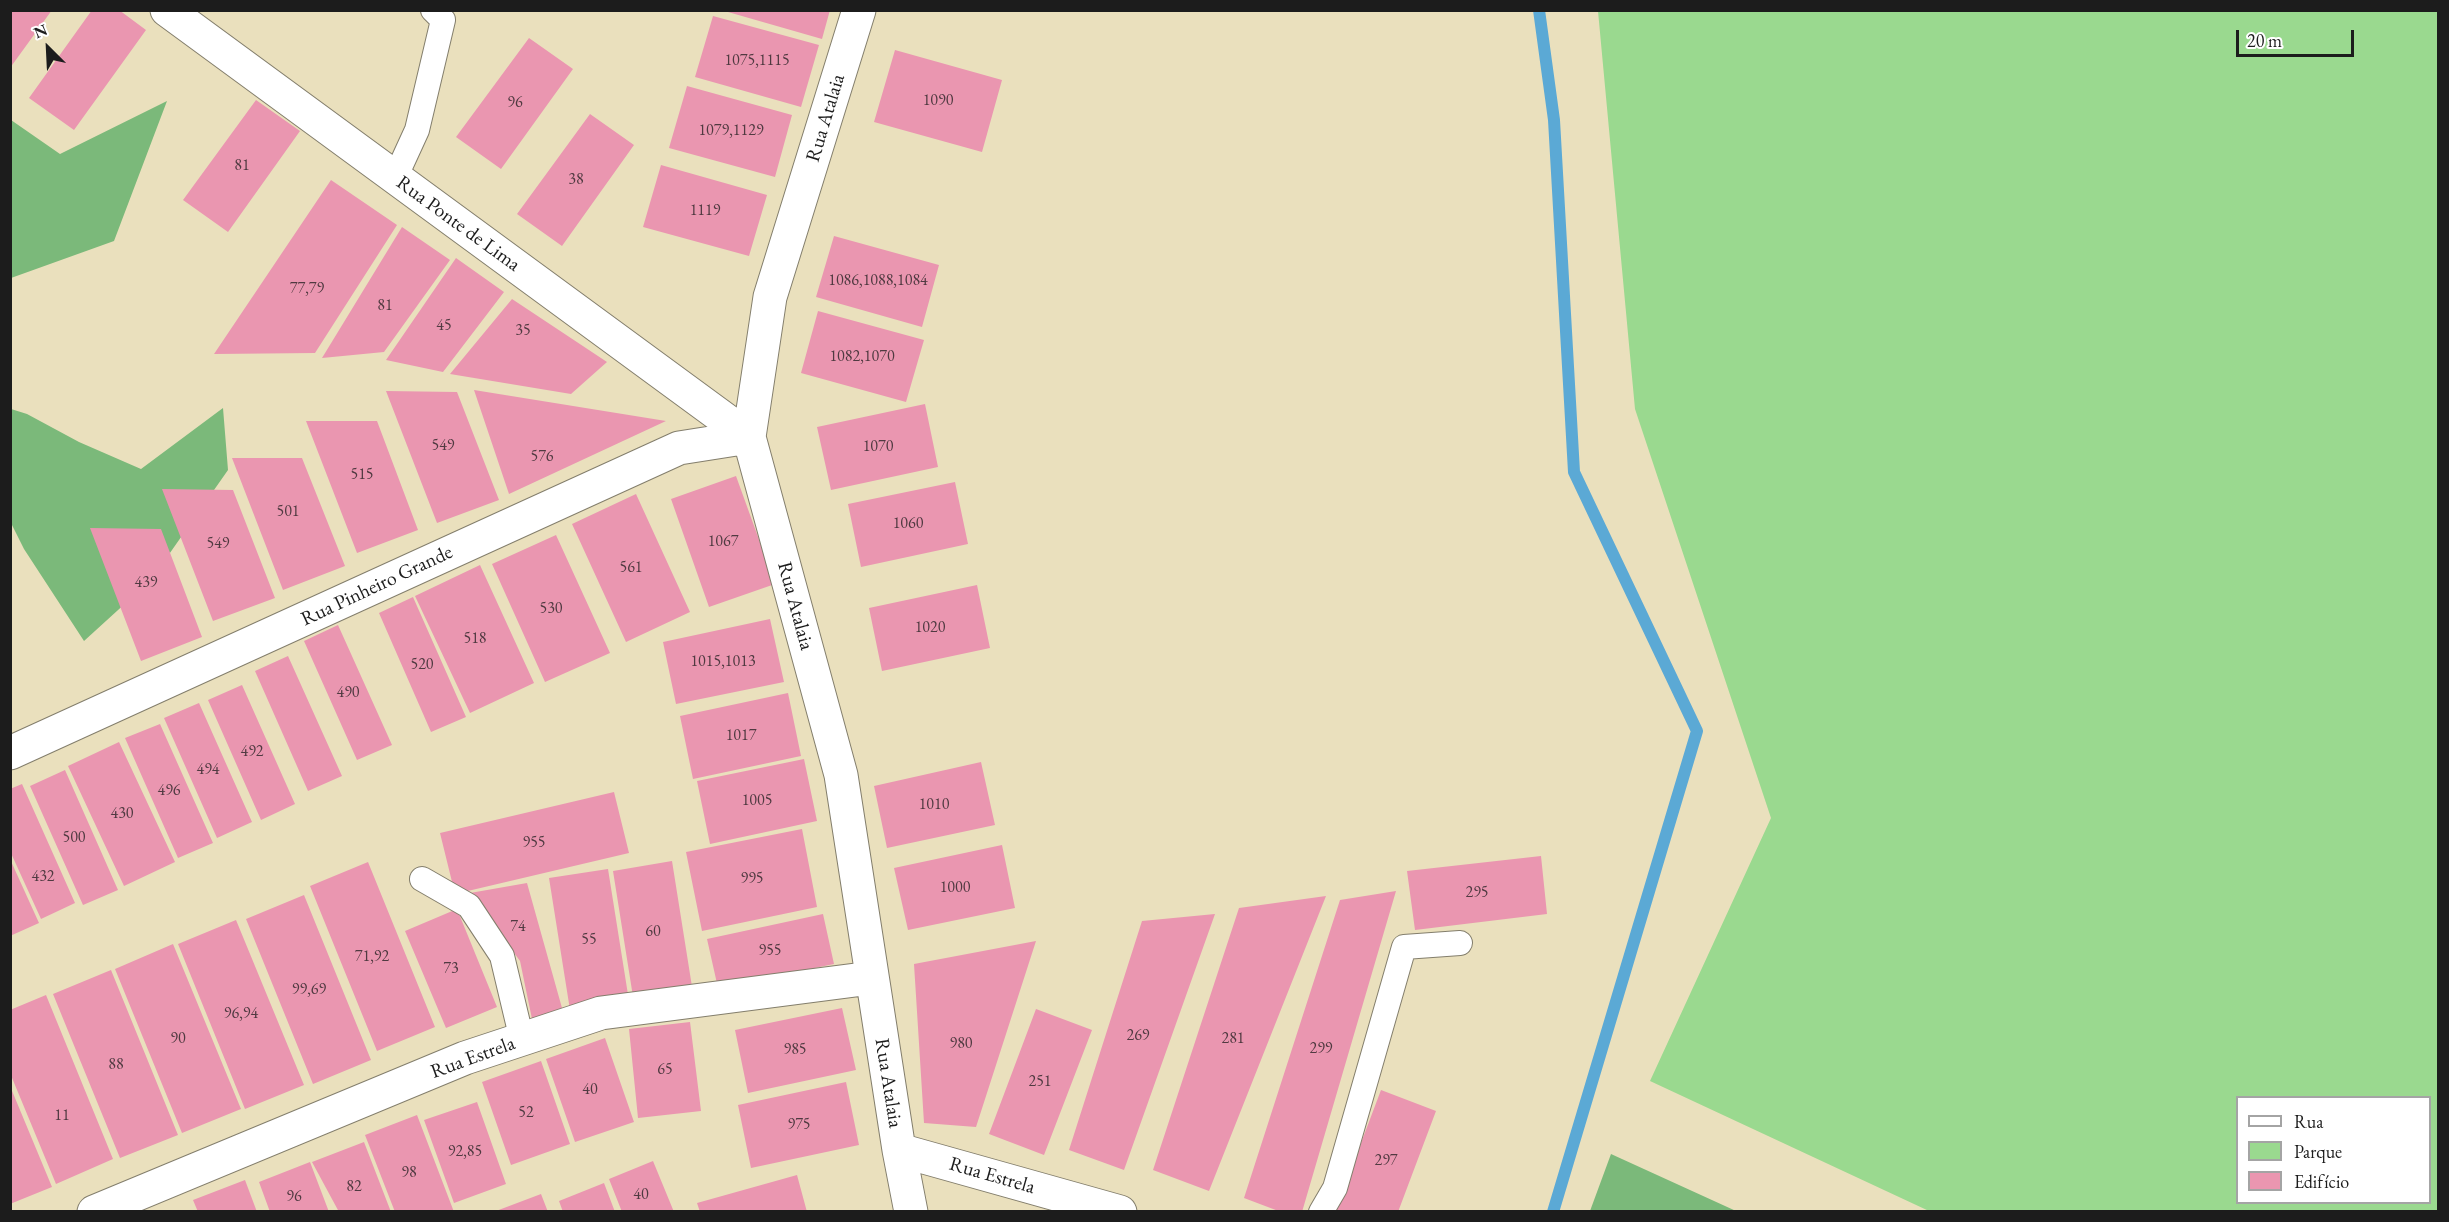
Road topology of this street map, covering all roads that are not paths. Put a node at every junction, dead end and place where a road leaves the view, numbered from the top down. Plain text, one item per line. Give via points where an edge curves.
1 (167, 10) edge
2 (433, 10) edge
3 (859, 10) edge
4 (395, 178) junction
5 (749, 437) junction
6 (10, 753) edge
7 (422, 879) dead end
8 (1460, 943) dead end
9 (872, 978) junction
10 (522, 1040) junction
11 (899, 1150) junction
12 (94, 1212) edge
13 (910, 1212) edge
14 (1120, 1212) edge
15 (1321, 1212) edge

1 - 4 street, Rua Ponte de Lima
2 - 4 lane via 443,20 417,130
3 - 5 street, Rua Atalaia via 770,297
4 - 5 street, Rua Ponte de Lima
5 - 6 street, Rua Pinheiro Grande via 679,448
5 - 9 street, Rua Atalaia via 841,775
7 - 10 lane via 469,906 502,956
8 - 15 lane via 1404,947 1335,1188
9 - 10 street, Rua Estrela via 601,1012
9 - 11 street, Rua Atalaia
10 - 12 street, Rua Estrela via 465,1058
11 - 13 street, Rua Atalaia
11 - 14 street, Rua Estrela

